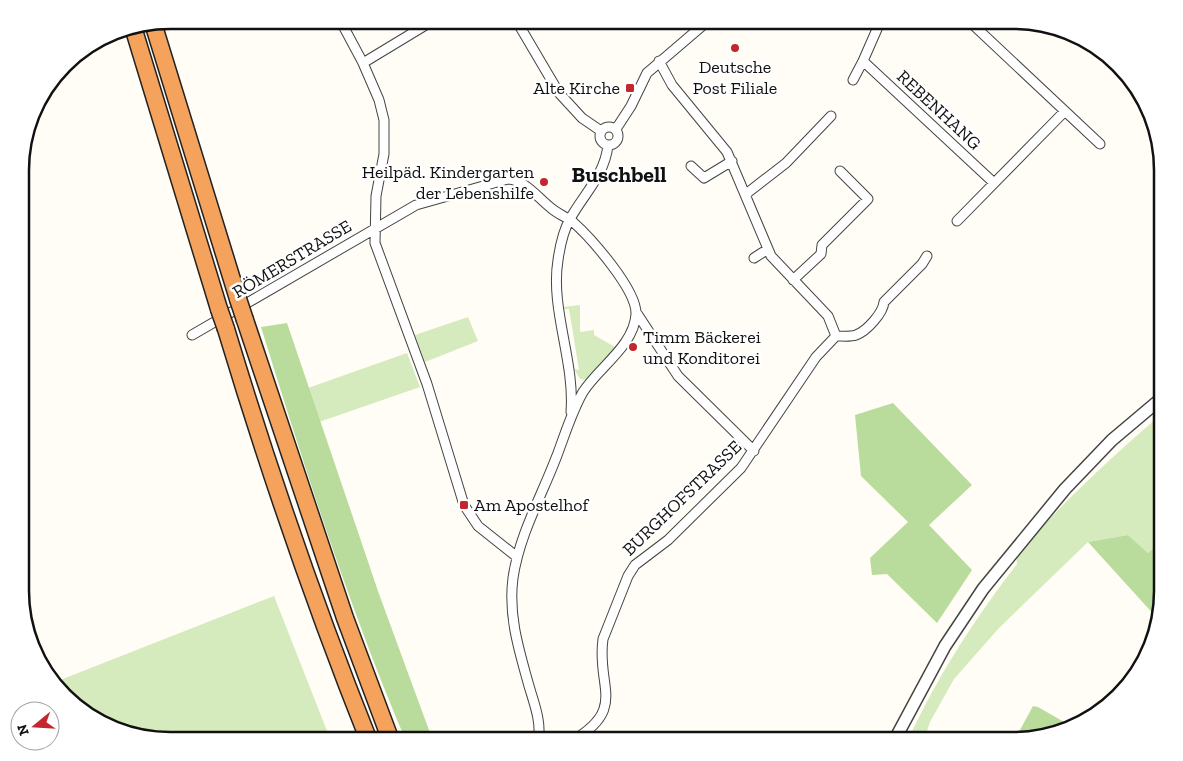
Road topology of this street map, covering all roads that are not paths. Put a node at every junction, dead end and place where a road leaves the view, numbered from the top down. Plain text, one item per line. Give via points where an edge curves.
1 (345, 29) edge
2 (419, 29) edge
3 (521, 29) edge
4 (698, 29) edge
5 (877, 29) edge
6 (978, 29) edge
7 (155, 30) edge
8 (135, 33) edge
9 (658, 61) junction
10 (863, 61) junction
11 (363, 63) junction
12 (853, 80) dead end
13 (1065, 111) junction
14 (831, 116) dead end
15 (616, 129) junction
16 (602, 131) junction
17 (1100, 144) dead end
18 (608, 145) junction
19 (732, 161) junction
20 (691, 166) dead end
21 (840, 171) dead end
22 (994, 183) junction
23 (746, 194) junction
24 (570, 220) junction
25 (957, 221) dead end
26 (376, 228) junction
27 (768, 249) junction
28 (927, 256) dead end
29 (754, 258) dead end
30 (793, 280) junction
31 (636, 312) junction
32 (192, 335) dead end
33 (836, 336) junction
34 (571, 381) junction
35 (590, 384) junction
36 (1154, 404) edge
37 (571, 415) junction
38 (754, 451) junction
39 (516, 557) junction
40 (365, 732) edge
41 (388, 732) edge
42 (540, 732) edge
43 (586, 732) edge
44 (899, 732) edge

1 - 11 street
2 - 11 street
3 - 16 street via 559,93 576,113
4 - 9 street
5 - 10 street
6 - 13 street
7 - 41 highway, bridge via 238,299 345,618
8 - 40 highway, bridge via 254,421
9 - 15 street via 647,73
9 - 19 street via 672,85
10 - 12 street
10 - 22 street, REBENHANG
11 - 26 street via 384,120 384,154 376,196
13 - 17 street
13 - 22 street
14 - 23 street via 786,163
15 - 16 street via 610,126
15 - 18 street via 619,135 617,142
16 - 18 street via 601,140
18 - 24 street via 605,162 595,182
19 - 20 street via 704,178
19 - 23 street
21 - 30 street via 868,199 822,245 821,254
22 - 25 street
23 - 27 street
24 - 26 street, RÖMERSTRASSE via 551,209 520,182 508,179 416,204
24 - 31 street, RÖMERSTRASSE via 606,256
24 - 34 street via 560,248 556,275
26 - 32 street, RÖMERSTRASSE
26 - 39 street via 376,243 427,384 464,505 478,526
27 - 29 street
27 - 30 street
28 - 33 street via 884,302 884,309 863,332
30 - 33 street via 828,316
31 - 35 street via 628,337
31 - 38 street, RÖMERSTRASSE via 681,380
33 - 38 street, BURGHOFSTRASSE via 816,357
34 - 35 street via 579,386
34 - 37 street
35 - 37 street
36 - 44 street via 1112,440 1065,489 983,589 945,646
37 - 39 street
38 - 43 street, BURGHOFSTRASSE via 741,468 674,533 631,570 603,639 607,689 605,706 596,724
39 - 42 street via 512,619

